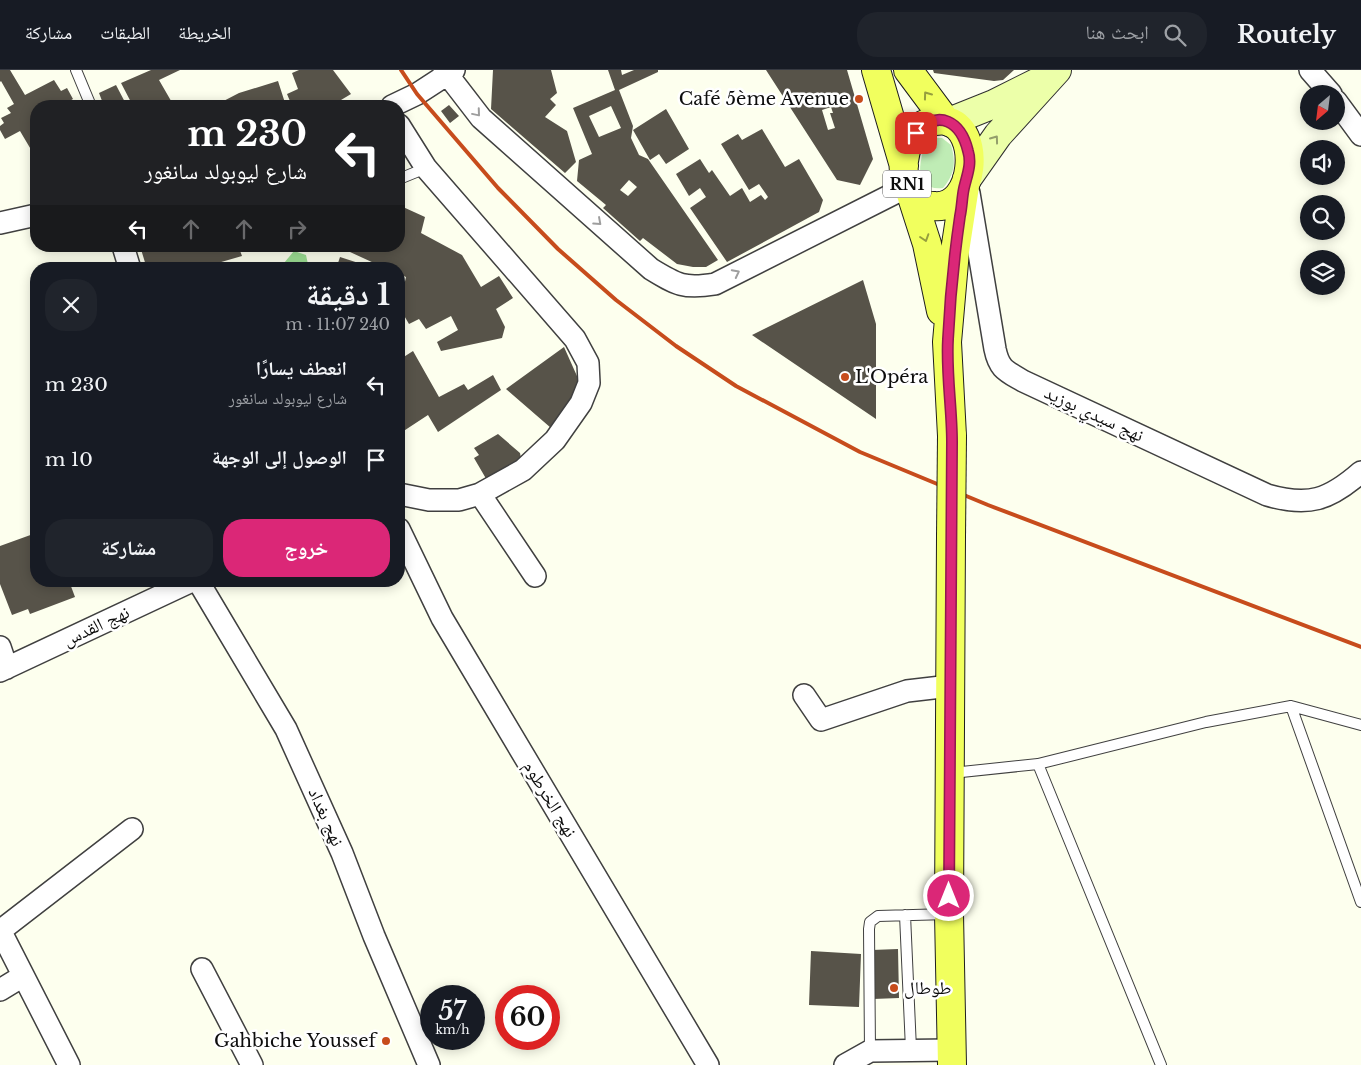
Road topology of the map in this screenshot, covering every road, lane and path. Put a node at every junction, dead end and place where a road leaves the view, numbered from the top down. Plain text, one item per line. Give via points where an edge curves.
1 (76, 70) edge
2 (876, 70) edge
3 (908, 70) edge
4 (1310, 70) edge
5 (448, 72) edge
6 (1054, 72) edge
7 (1322, 85) edge
8 (88, 100) edge
9 (402, 100) edge
10 (1345, 113) edge
11 (947, 122) junction
12 (405, 135) edge
13 (1361, 135) edge
14 (426, 168) junction
15 (405, 177) edge
16 (907, 182) junction
17 (966, 182) junction
18 (30, 216) edge
19 (0, 223) edge
20 (948, 342) junction
21 (1361, 472) edge
22 (480, 494) junction
23 (405, 495) edge
24 (405, 542) edge
25 (535, 576) dead end
26 (179, 587) edge
27 (202, 587) edge
28 (0, 647) edge
29 (4, 669) edge
30 (950, 686) junction
31 (804, 695) dead end
32 (1291, 706) junction
33 (1361, 725) edge
34 (1038, 764) junction
35 (950, 774) junction
36 (132, 829) dead end
37 (1361, 902) edge
38 (949, 914) junction
39 (905, 915) junction
40 (0, 930) edge
41 (202, 969) dead end
42 (23, 976) junction
43 (0, 990) edge
44 (911, 1050) junction
45 (870, 1051) junction
46 (952, 1057) edge
47 (69, 1065) edge
48 (252, 1065) edge
49 (429, 1065) edge
50 (708, 1065) edge
51 (845, 1065) edge
52 (1161, 1065) edge

1 - 8 lane
2 - 16 main road, RN1
11 -> 3 main road, RN1
4 - 7 street
5 - 9 street
5 -> 16 street via 481,118 651,269 674,283 695,287 715,284
6 - 11 main road via 994,104
17 -> 6 main road via 998,135
10 - 13 street
11 - 16 main road, RN1 via 934,121 924,125 909,143 905,154
11 - 17 main road, RN1 via 957,127 967,144 970,155
12 - 14 street
14 - 15 lane
14 - 22 street via 575,339 588,363 590,383 581,403 555,440 523,470
16 - 17 main road, RN1 via 917,201 939,207 950,204 959,196
16 -> 20 main road, RN1 via 927,244
17 - 20 main road, RN1 via 955,251
17 - 21 street, نهج سيدي بوزيد via 994,348 997,361 1006,371 1267,495 1284,500 1309,501 1330,495
18 - 19 street
20 - 30 main road, RN1, bridge via 952,436
22 - 23 street via 459,500 429,500
22 - 25 street
24 - 50 street, نهج الخرطوم via 442,618
26 - 29 street, نهج القدس
27 - 49 street, نهج بغداد via 286,729 342,853
28 - 29 street
30 - 31 street via 907,691 821,720
30 - 35 main road, RN1
32 - 33 lane
32 - 34 lane via 1206,722
32 - 37 lane
34 - 35 lane
34 - 52 lane
35 - 38 main road, RN1
36 - 40 street
38 - 39 lane
38 - 46 main road, RN1
39 - 44 lane
39 - 45 lane via 878,916 870,922
40 - 42 street
41 - 48 street
42 - 43 street
42 - 47 street
44 - 45 street
44 - 46 street
45 - 51 street

